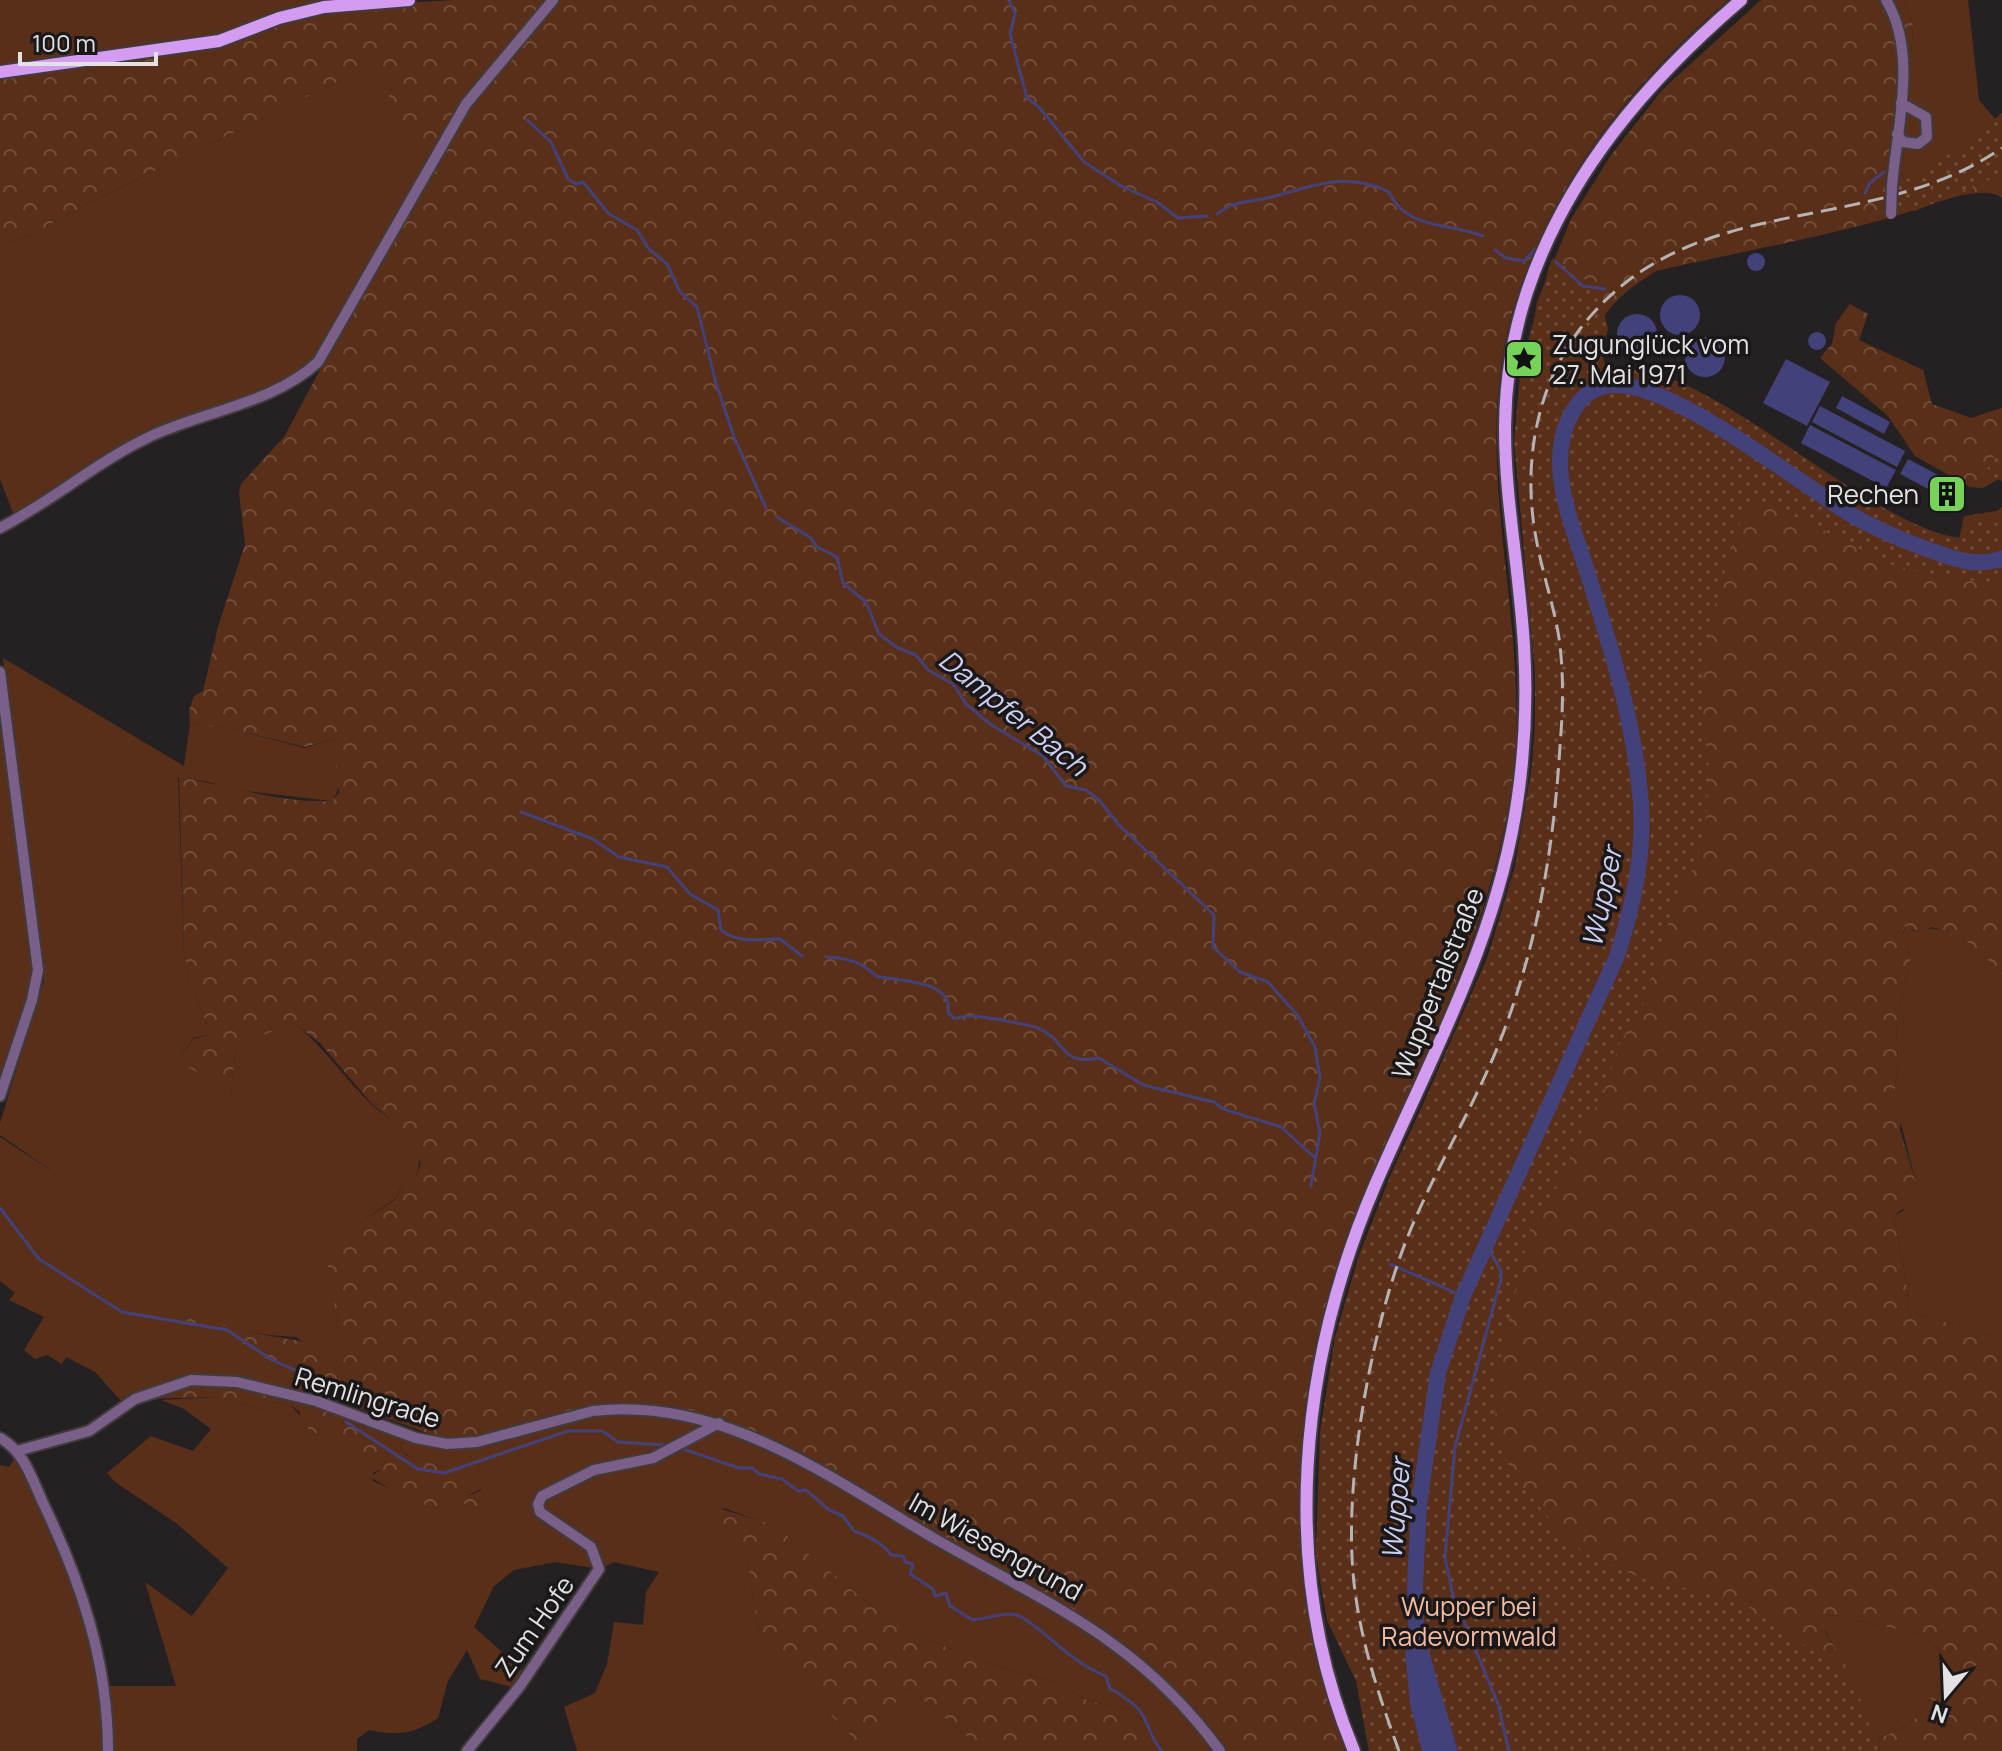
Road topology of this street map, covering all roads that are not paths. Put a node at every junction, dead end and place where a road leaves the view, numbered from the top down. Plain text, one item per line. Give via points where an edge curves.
1 (409, 0) edge
2 (553, 0) edge
3 (1741, 0) edge
4 (1886, 0) edge
5 (0, 72) edge
6 (1901, 103) junction
7 (1897, 134) junction
8 (1891, 214) dead end
9 (0, 528) edge
10 (0, 672) edge
11 (0, 1096) edge
12 (719, 1423) junction
13 (0, 1438) edge
14 (17, 1451) junction
15 (108, 1751) edge
16 (467, 1751) edge
17 (1220, 1751) edge
18 (1354, 1751) edge

1 - 5 main road via 324,7 219,41
2 - 9 street via 466,104 318,362 270,392 148,437
3 - 18 main road, Wuppertalstraße via 1655,81 1594,158 1543,250 1513,347 1505,398 1504,469 1524,648 1525,709 1514,820 1475,963 1373,1190 1342,1273 1317,1372 1308,1446 1311,1584 1327,1672
4 - 6 street via 1899,34
6 - 7 street
6 - 7 street via 1926,117 1929,128 1918,144 1903,142
7 - 8 street, bridge
10 - 11 street via 38,970
12 - 14 street, Remlingrade via 611,1409 477,1442 447,1444 416,1438 328,1404 205,1379 135,1399 89,1431
12 - 16 street, Zum Hofe via 653,1458 594,1470 542,1496 540,1512 585,1542 599,1569 520,1686
12 - 17 street, Im Wiesengrund via 852,1487 1081,1619 1160,1681
13 - 14 street
14 - 15 street via 81,1590 104,1686

